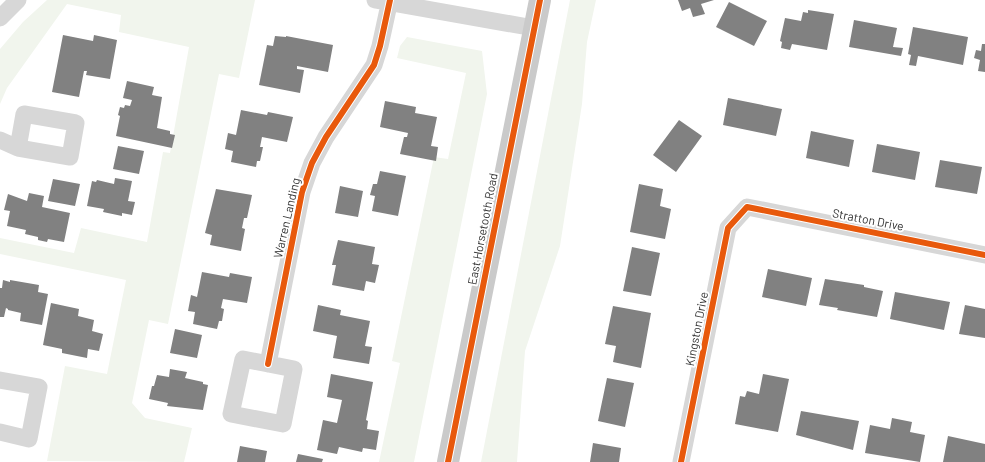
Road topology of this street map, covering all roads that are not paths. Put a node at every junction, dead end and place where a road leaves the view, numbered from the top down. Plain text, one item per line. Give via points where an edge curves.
1 (18, 0) edge
2 (540, 0) edge
3 (385, 1) edge
4 (0, 18) edge
5 (534, 28) junction
6 (0, 140) edge
7 (18, 148) dead end
8 (747, 207) joint
9 (985, 255) edge
10 (268, 364) junction
11 (0, 380) edge
12 (0, 432) edge
13 (448, 462) edge
14 (681, 462) edge

1 - 4 street
2 - 5 main road, East Horsetooth Road
3 - 5 street
3 - 10 street, Warren Landing via 380,46 374,65 326,137 312,163 302,192
5 - 13 main road, East Horsetooth Road
6 - 7 street
8 - 9 street, Stratton Drive
8 - 14 street, Kingston Drive via 728,228
10 - 10 street via 242,359 232,414 283,424 294,370
11 - 12 street via 39,387 29,439

